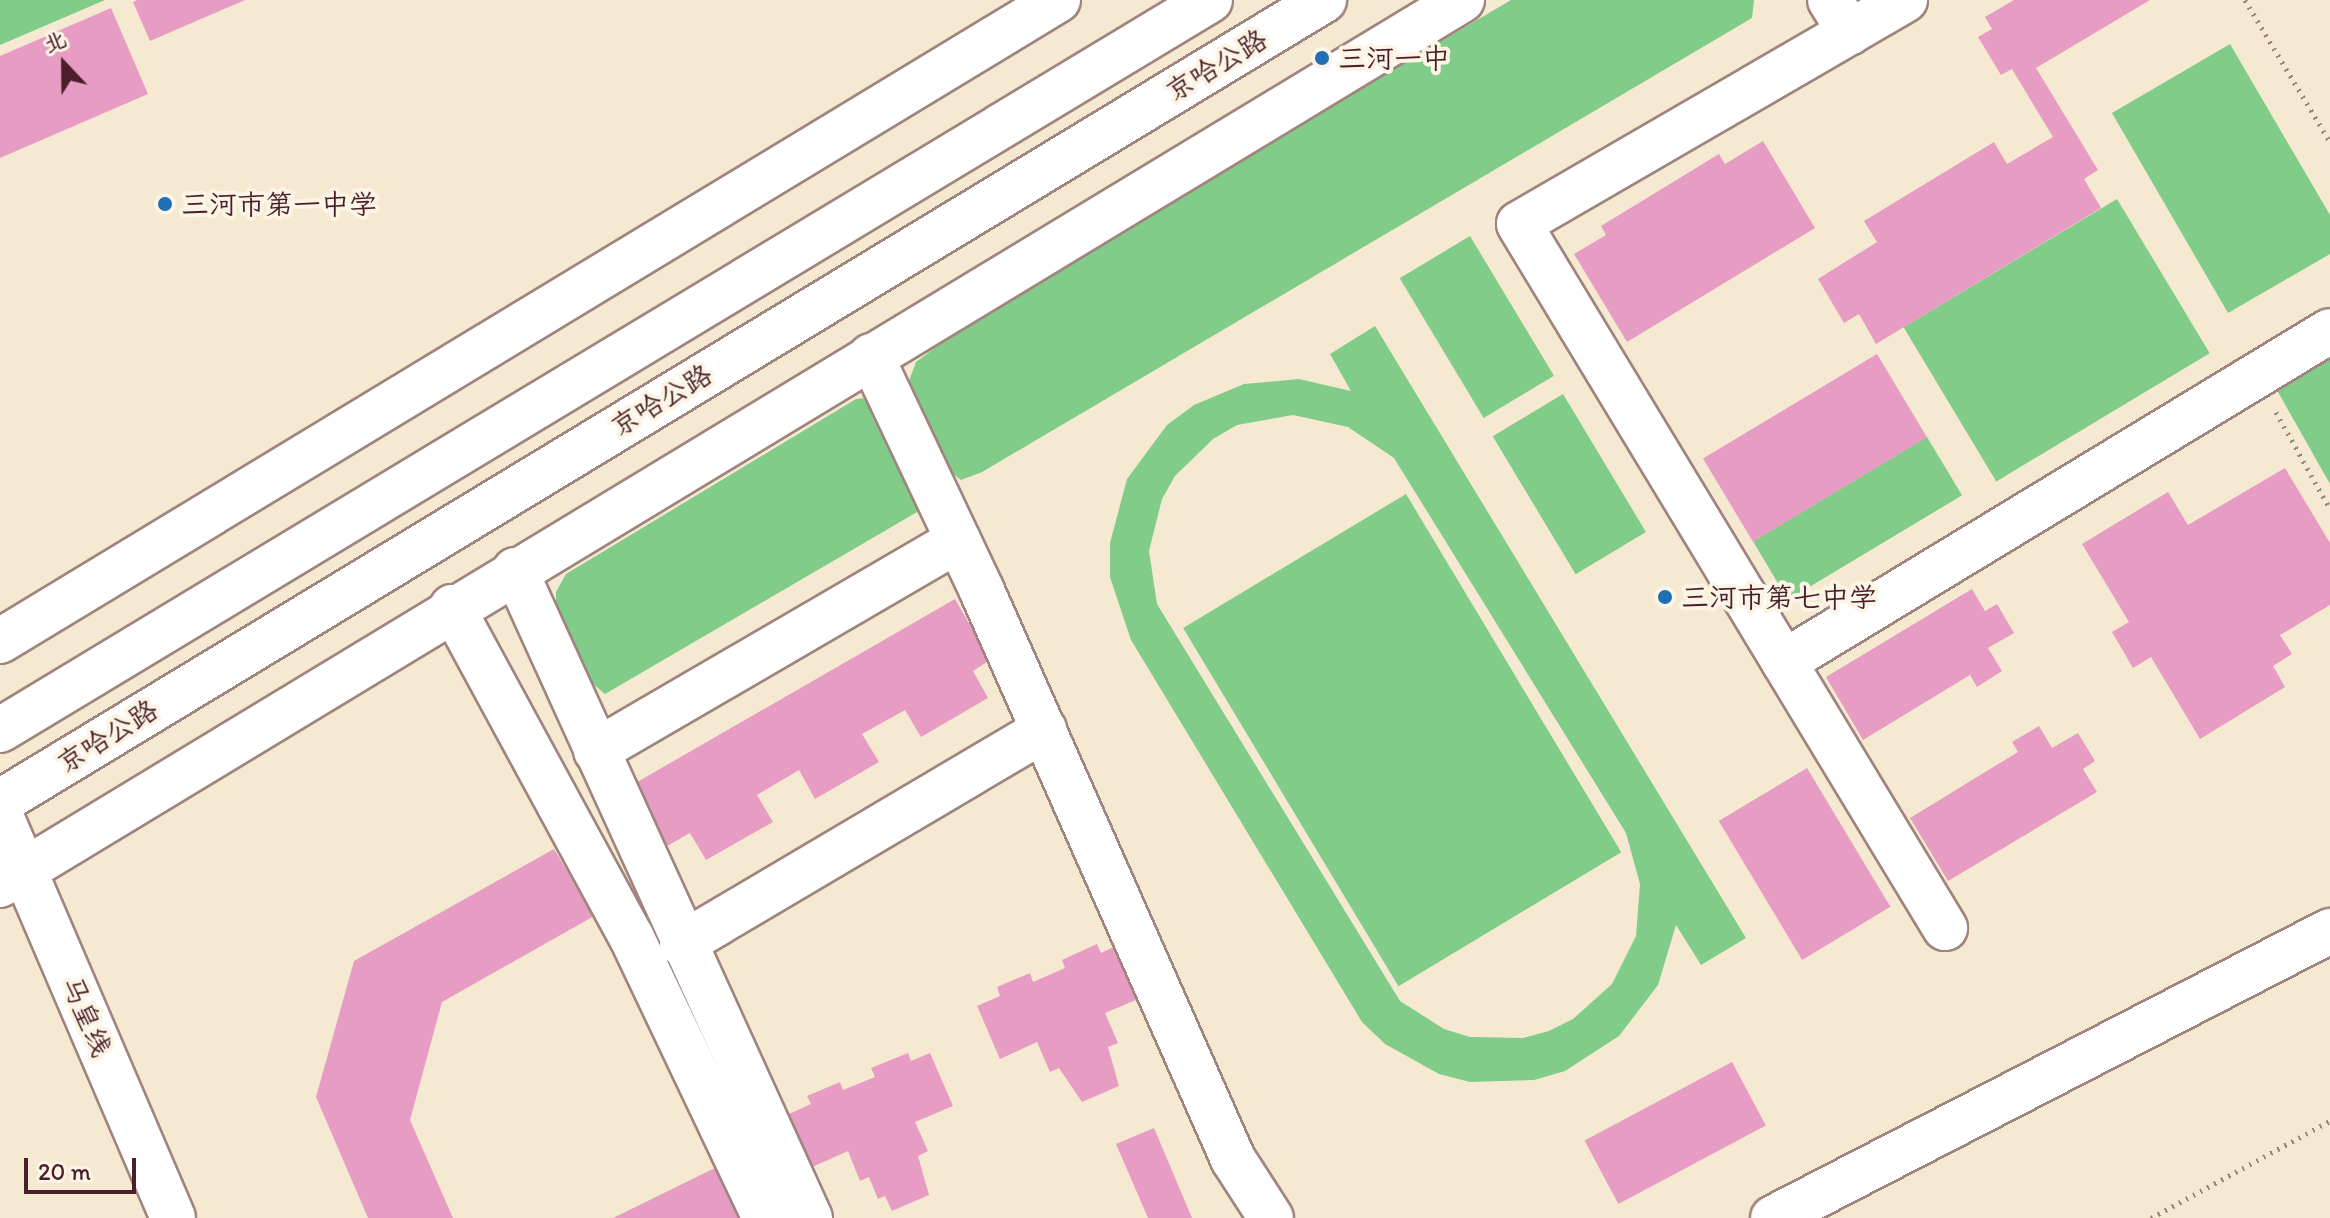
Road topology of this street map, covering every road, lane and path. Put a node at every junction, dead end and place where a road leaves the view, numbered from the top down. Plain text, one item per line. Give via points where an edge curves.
1 (1058, 0) edge
2 (1210, 0) edge
3 (1324, 0) edge
4 (1462, 0) edge
5 (1905, 0) edge
6 (2245, 0) edge
7 (1840, 16) edge
8 (2330, 142) edge
9 (2330, 331) edge
10 (871, 356) junction
11 (2256, 376) junction
12 (2330, 509) edge
13 (958, 540) junction
14 (515, 570) junction
15 (452, 607) junction
16 (0, 641) edge
17 (1784, 662) junction
18 (0, 730) edge
19 (1044, 730) junction
20 (596, 751) junction
21 (0, 802) edge
22 (0, 814) edge
23 (12, 878) edge
24 (1945, 928) dead end
25 (2330, 931) edge
26 (682, 944) junction
27 (2330, 1121) edge
28 (173, 1218) edge
29 (765, 1218) edge
30 (810, 1218) edge
31 (1271, 1218) edge
32 (1773, 1218) edge
33 (2151, 1218) edge

1 - 16 main road
2 - 18 main road
3 - 21 main road, 京哈公路
4 - 10 main road
5 - 7 main road
6 - 8 path
7 - 17 main road via 1519,224
9 - 11 main road
10 - 13 main road
10 - 14 main road
11 - 12 path
11 - 17 main road
13 - 19 main road
13 - 20 main road
14 - 15 main road
14 - 20 main road
15 - 23 main road
15 - 29 main road via 631,936
17 - 24 main road
19 - 26 main road
19 - 31 main road via 1233,1159
20 - 26 main road
22 - 23 main road, 马皇线
23 - 28 main road, 马皇线
25 - 32 main road
26 - 30 main road
27 - 33 path

